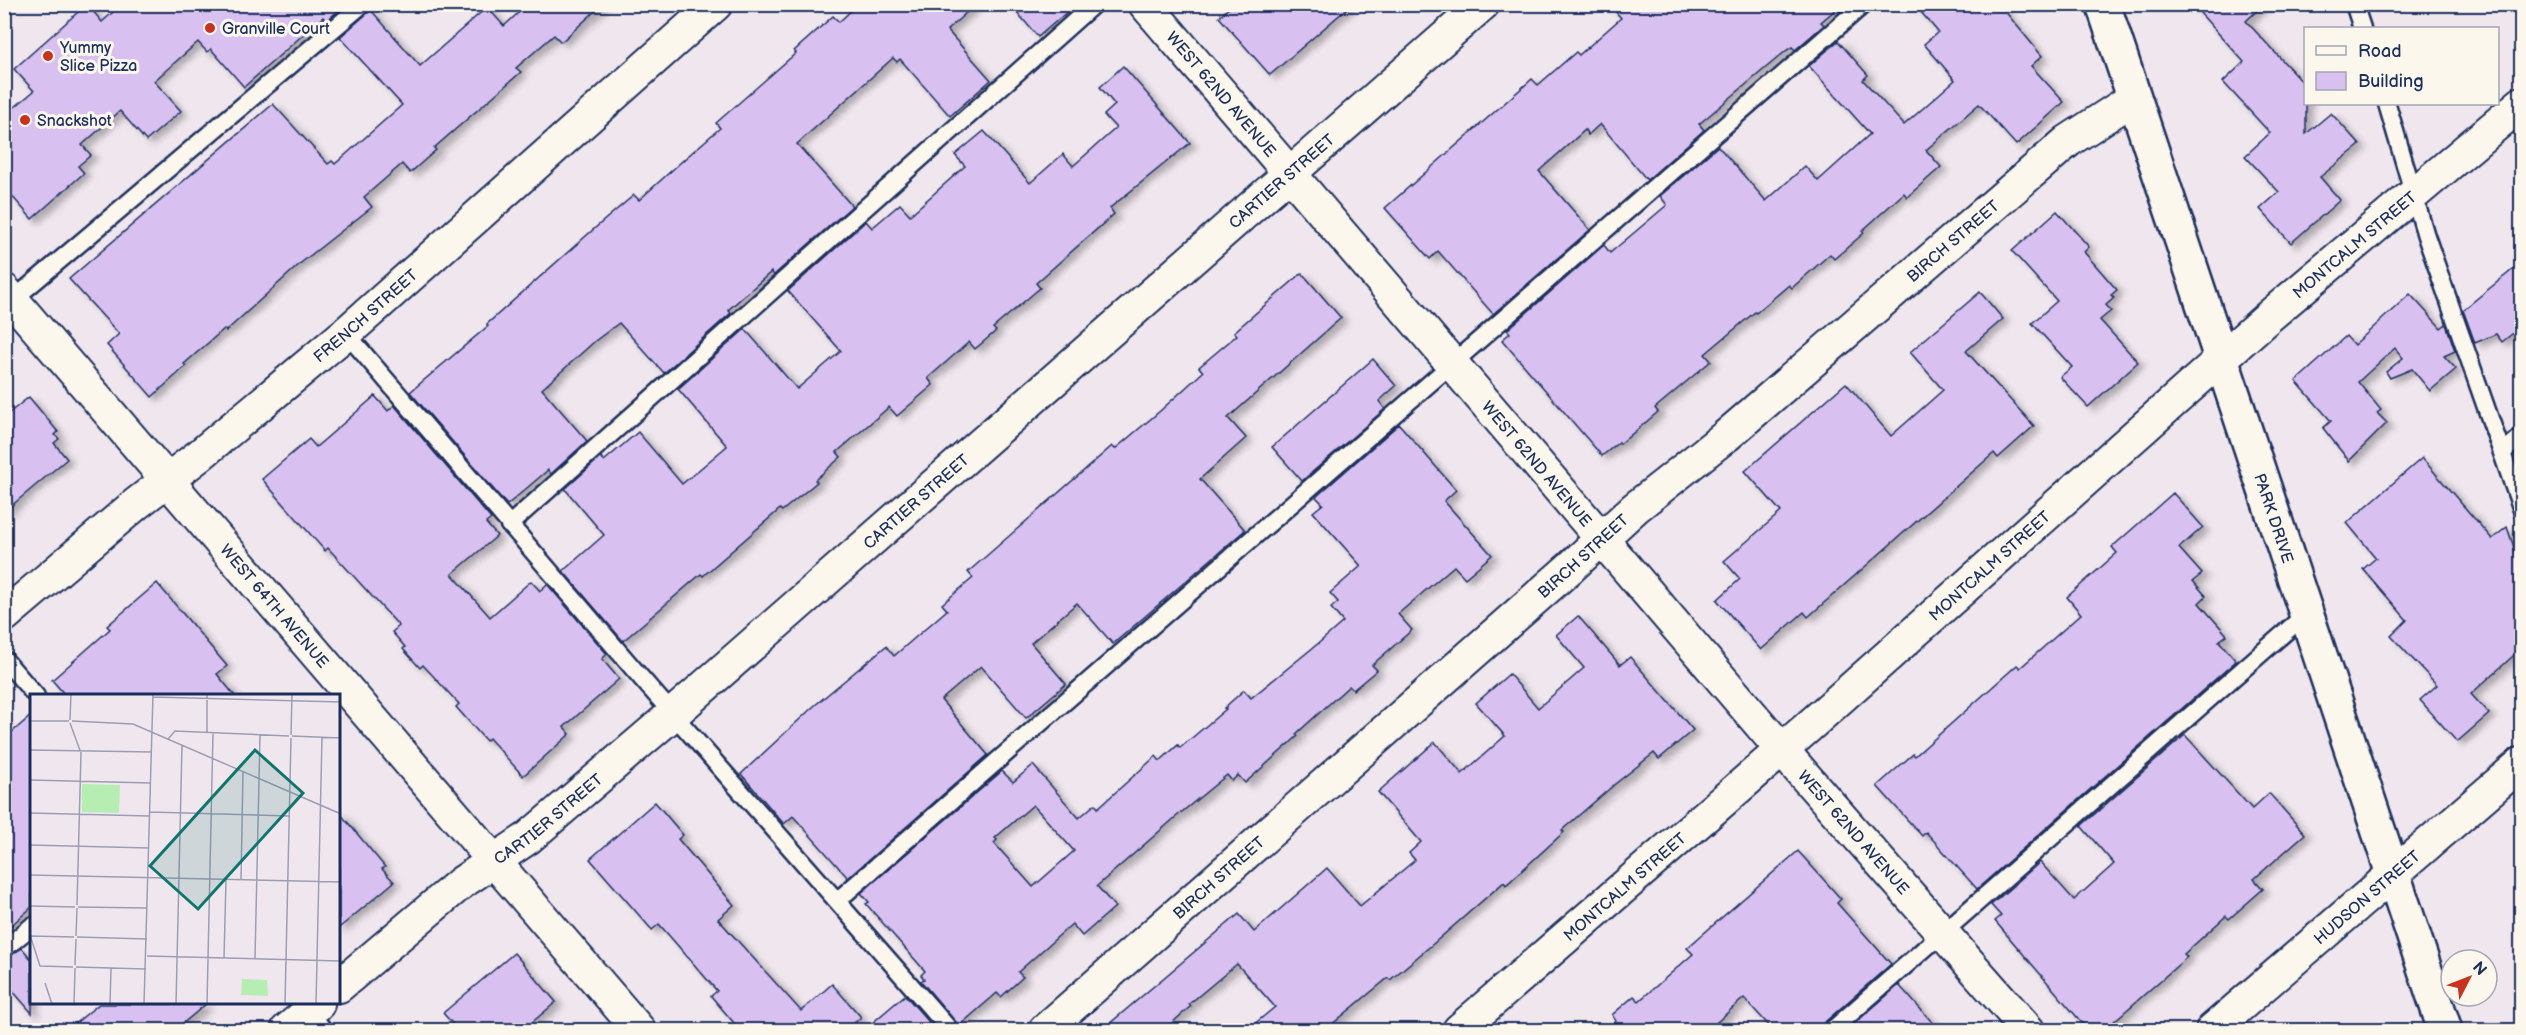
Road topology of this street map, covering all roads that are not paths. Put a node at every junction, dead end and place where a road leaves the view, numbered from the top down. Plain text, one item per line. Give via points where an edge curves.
1 (363, 4) edge
2 (716, 4) edge
3 (1094, 4) edge
4 (1144, 4) edge
5 (1483, 4) edge
6 (1864, 4) edge
7 (2103, 4) edge
8 (2354, 4) edge
9 (2362, 27) edge
10 (2134, 98) junction
11 (2522, 103) edge
12 (2387, 105) edge
13 (1289, 174) junction
14 (2414, 194) junction
15 (7, 299) edge
16 (346, 333) junction
17 (2222, 360) junction
18 (1453, 363) junction
19 (2522, 436) edge
20 (2503, 452) junction
21 (167, 480) junction
22 (2522, 510) edge
23 (509, 525) junction
24 (1602, 539) junction
25 (2306, 614) junction
26 (4, 616) edge
27 (4, 659) edge
28 (34, 694) edge
29 (673, 714) junction
30 (1782, 750) junction
31 (2522, 763) edge
32 (494, 861) junction
33 (2393, 874) junction
34 (838, 900) junction
35 (30, 928) edge
36 (1943, 932) junction
37 (4, 949) edge
38 (340, 985) edge
39 (639, 1030) edge
40 (950, 1030) edge
41 (1045, 1030) edge
42 (1459, 1030) edge
43 (1832, 1030) edge
44 (2028, 1030) edge
45 (2212, 1030) edge
46 (2445, 1030) edge

1 - 15 lane
2 - 16 street, FRENCH STREET
3 - 23 lane
4 - 13 street, WEST 62ND AVENUE
5 - 13 street, CARTIER STREET
6 - 18 lane
7 - 10 street, PARK DRIVE
8 - 9 lane
10 - 17 street, PARK DRIVE
10 - 24 street, BIRCH STREET via 2068,141
11 - 14 street, MONTCALM STREET
12 - 14 lane
13 - 18 street, WEST 62ND AVENUE
13 - 29 street, CARTIER STREET
14 - 17 street, MONTCALM STREET
14 - 20 lane
15 - 21 street, WEST 64TH AVENUE
16 - 21 street, FRENCH STREET
16 - 23 lane
17 - 25 street, PARK DRIVE
17 - 30 street, MONTCALM STREET
18 - 24 street, WEST 62ND AVENUE
18 - 34 lane
19 - 20 lane
20 - 22 lane
21 - 26 street, FRENCH STREET
21 - 32 street, WEST 64TH AVENUE
23 - 29 lane
24 - 30 street, WEST 62ND AVENUE
24 - 41 street, BIRCH STREET
25 - 33 street, PARK DRIVE
25 - 36 lane
27 - 28 lane
29 - 32 street, CARTIER STREET via 528,838
29 - 34 lane
30 - 36 street, WEST 62ND AVENUE
30 - 42 street, MONTCALM STREET
31 - 33 street, HUDSON STREET
32 - 38 street, CARTIER STREET via 460,883
32 - 39 street, WEST 64TH AVENUE
33 - 45 street, HUDSON STREET
33 - 46 street, PARK DRIVE
34 - 40 lane
35 - 37 lane
36 - 43 lane
36 - 44 street, WEST 62ND AVENUE

